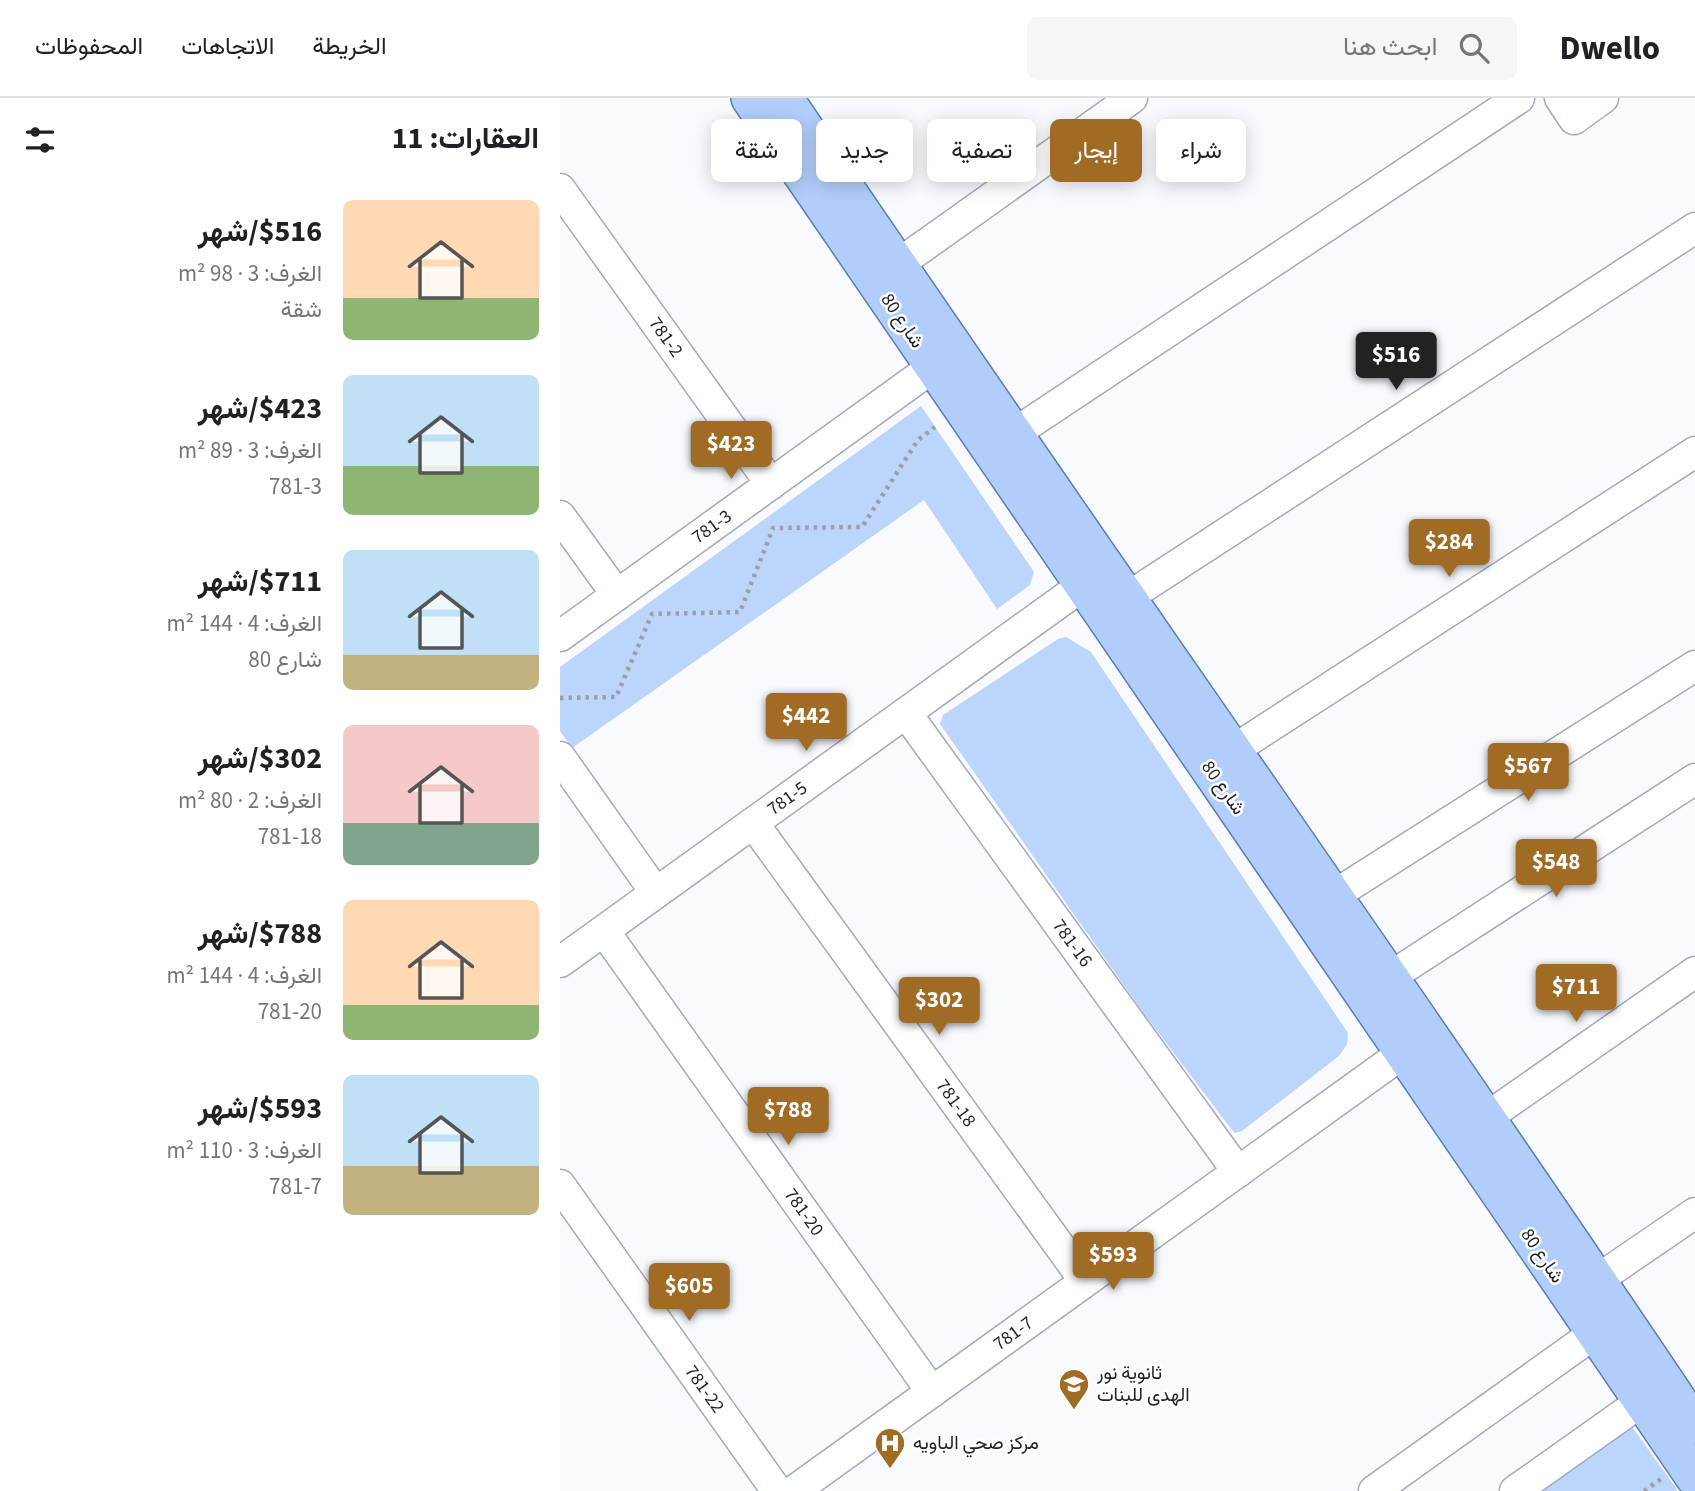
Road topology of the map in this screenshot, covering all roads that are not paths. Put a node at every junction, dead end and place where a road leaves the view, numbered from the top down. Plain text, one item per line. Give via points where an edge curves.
1 (750, 98) edge
2 (784, 98) edge
3 (1132, 98) edge
4 (1519, 98) edge
5 (1560, 98) edge
6 (1603, 98) edge
7 (560, 189) edge
8 (1695, 228) edge
9 (897, 265) junction
10 (933, 367) junction
11 (1012, 435) junction
12 (1695, 452) edge
13 (771, 484) junction
14 (560, 516) edge
15 (1082, 586) junction
16 (617, 595) junction
17 (1125, 599) junction
18 (560, 636) edge
19 (1695, 666) edge
20 (906, 713) junction
21 (1232, 751) junction
22 (560, 757) edge
23 (1695, 779) edge
24 (753, 823) junction
25 (656, 893) junction
26 (1333, 896) junction
27 (604, 931) junction
28 (560, 962) edge
29 (1695, 972) edge
30 (1390, 977) junction
31 (1404, 1053) junction
32 (1486, 1118) junction
33 (1502, 1169) junction
34 (1238, 1172) junction
35 (560, 1185) edge
36 (1695, 1213) edge
37 (1597, 1280) junction
38 (1085, 1281) junction
39 (1595, 1333) junction
40 (932, 1392) junction
41 (1642, 1402) junction
42 (1695, 1426) edge
43 (1695, 1478) edge
44 (776, 1491) edge
45 (794, 1491) edge
46 (1374, 1491) edge
47 (1515, 1491) edge

1 - 10 main road, شارع 80
2 - 9 main road, شارع 80
3 - 9 street
4 - 11 street
5 - 6 street via 1574,119
7 - 13 street, 781-2
8 - 17 street
9 - 11 main road, شارع 80
10 - 13 street, 781-3
10 - 15 main road, شارع 80
11 - 17 main road, شارع 80
12 - 21 street
13 - 16 street, 781-3
14 - 16 street
15 - 20 street, 781-5
15 - 31 main road, شارع 80
16 - 18 street, 781-3
17 - 21 main road, شارع 80
19 - 26 street
20 - 24 street, 781-5
20 - 34 street, 781-16
21 - 26 main road, شارع 80
22 - 25 street
23 - 30 street
24 - 25 street, 781-5
24 - 38 street, 781-18
25 - 27 street, 781-5
26 - 30 main road, شارع 80
27 - 28 street, 781-5
27 - 40 street, 781-20
29 - 32 street
30 - 32 main road, شارع 80
31 - 33 main road, شارع 80
31 - 34 street, 781-7
32 - 33 main road, شارع 80
33 - 37 main road, شارع 80
33 - 39 main road, شارع 80
34 - 38 street, 781-7
35 - 44 street, 781-22
36 - 37 street
37 - 42 main road, شارع 80
38 - 40 street, 781-7
39 - 41 main road, شارع 80
39 - 46 street
40 - 45 street, 781-7
41 - 43 main road, شارع 80
41 - 47 street

